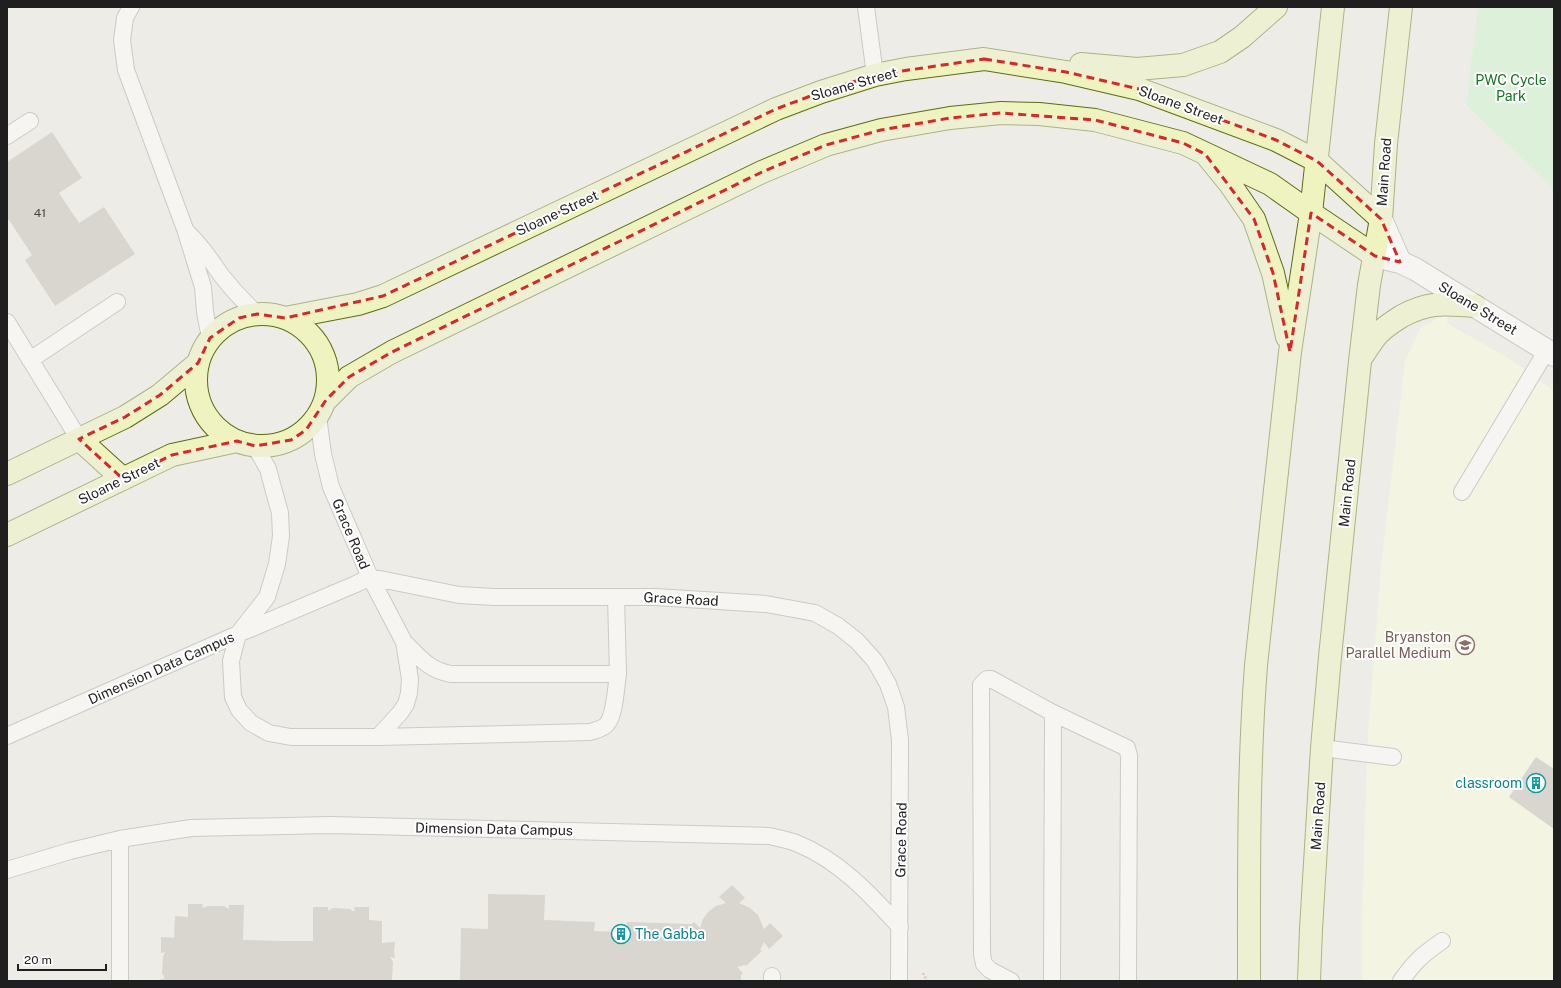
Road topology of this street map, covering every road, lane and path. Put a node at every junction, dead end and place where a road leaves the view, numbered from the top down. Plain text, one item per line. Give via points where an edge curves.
1 (130, 7) edge
2 (866, 7) edge
3 (1276, 7) edge
4 (1333, 7) edge
5 (1401, 7) edge
6 (984, 60) junction
7 (875, 75) junction
8 (30, 121) dead end
9 (7, 136) edge
10 (1205, 154) junction
11 (1317, 161) junction
12 (1311, 213) junction
13 (1381, 219) junction
14 (185, 230) junction
15 (1375, 256) junction
16 (1400, 262) junction
17 (117, 302) dead end
18 (1475, 306) junction
19 (257, 314) junction
20 (285, 318) junction
21 (7, 322) edge
22 (210, 338) junction
23 (1290, 352) junction
24 (1551, 353) edge
25 (30, 360) junction
26 (1360, 361) junction
27 (198, 363) junction
28 (322, 408) junction
29 (79, 439) junction
30 (246, 443) junction
31 (7, 474) edge
32 (123, 479) junction
33 (1462, 492) dead end
34 (48, 516) junction
35 (7, 518) edge
36 (7, 535) edge
37 (370, 577) junction
38 (616, 597) junction
39 (238, 634) junction
40 (404, 642) junction
41 (618, 674) junction
42 (1053, 713) junction
43 (7, 736) edge
44 (378, 737) junction
45 (1322, 748) junction
46 (1393, 757) dead end
47 (120, 839) junction
48 (7, 870) edge
49 (900, 927) junction
50 (1442, 941) dead end
51 (120, 981) edge
52 (900, 981) edge
53 (1011, 981) edge
54 (1052, 981) edge
55 (1128, 981) edge
56 (1249, 981) edge
57 (1309, 981) edge
58 (1401, 981) edge

1 - 14 lane via 125,18 122,40 126,70
2 - 7 lane
3 - 6 street via 1242,37 1220,52 1183,65 1137,69 1070,63
4 - 11 street
5 - 13 street, Main Road via 1386,144
6 - 7 street, Sloane Street
6 - 11 street, Sloane Street via 1066,72 1140,90 1276,140
7 - 20 street, Sloane Street via 776,110 383,296 358,304
8 - 9 lane
10 - 12 street, Sloane Street via 1270,184
10 - 23 street via 1254,219 1273,273
10 - 28 street, Sloane Street via 1183,143 1095,120 1001,113 950,118 881,130 826,145 762,172 392,352 349,377
11 - 12 street
11 - 13 street, Sloane Street
12 - 15 street, Sloane Street
12 - 23 street
13 - 15 street, Main Road
13 - 16 street, Sloane Street
14 - 19 lane via 200,245 240,298
14 - 22 lane via 202,287
15 - 16 street, Sloane Street
15 - 26 street, Main Road
16 - 18 street, Sloane Street
17 - 25 lane
18 - 24 street, Sloane Street
18 - 26 street via 1444,304 1425,306 1410,312 1379,333
19 - 20 street
19 - 22 street via 240,318 224,326
20 - 28 street via 303,328 317,342 326,360 329,380
21 - 25 lane
22 - 27 street
23 - 56 street via 1252,716 1248,815
24 - 33 lane
25 - 29 lane
26 - 45 street, Main Road
27 - 29 street via 143,406
27 - 30 street via 196,382 199,400 208,418 220,432
28 - 30 street via 306,430 290,440 273,445
28 - 37 lane, Grace Road via 323,454 331,487
29 - 31 street
29 - 32 street
30 - 32 street, Sloane Street via 172,455
30 - 39 lane, Dimension Data Campus via 268,469 280,513 281,536 277,564 267,597
32 - 34 street, Sloane Street
34 - 35 street
34 - 36 street, Sloane Street
37 - 38 lane, Grace Road via 466,595
37 - 39 lane
37 - 40 lane
38 - 41 lane
38 - 49 lane, Grace Road via 766,604 815,613 857,641 875,661 888,684 896,707 900,740
39 - 43 lane, Dimension Data Campus
39 - 44 lane via 230,661 233,697 239,710 251,724 269,733 292,737
40 - 41 lane via 431,668 451,674
40 - 44 lane via 410,679 406,704
41 - 44 lane via 612,717 598,730
42 - 53 lane via 990,679 981,685 982,954 984,964 990,970
42 - 54 lane
42 - 55 lane via 1124,747 1128,752
45 - 46 lane
45 - 57 street, Main Road
47 - 48 lane, Dimension Data Campus
47 - 49 lane, Dimension Data Campus via 191,828 330,825 770,836 796,843 823,856 872,896
47 - 51 lane
49 - 52 lane
50 - 58 lane via 1422,954

